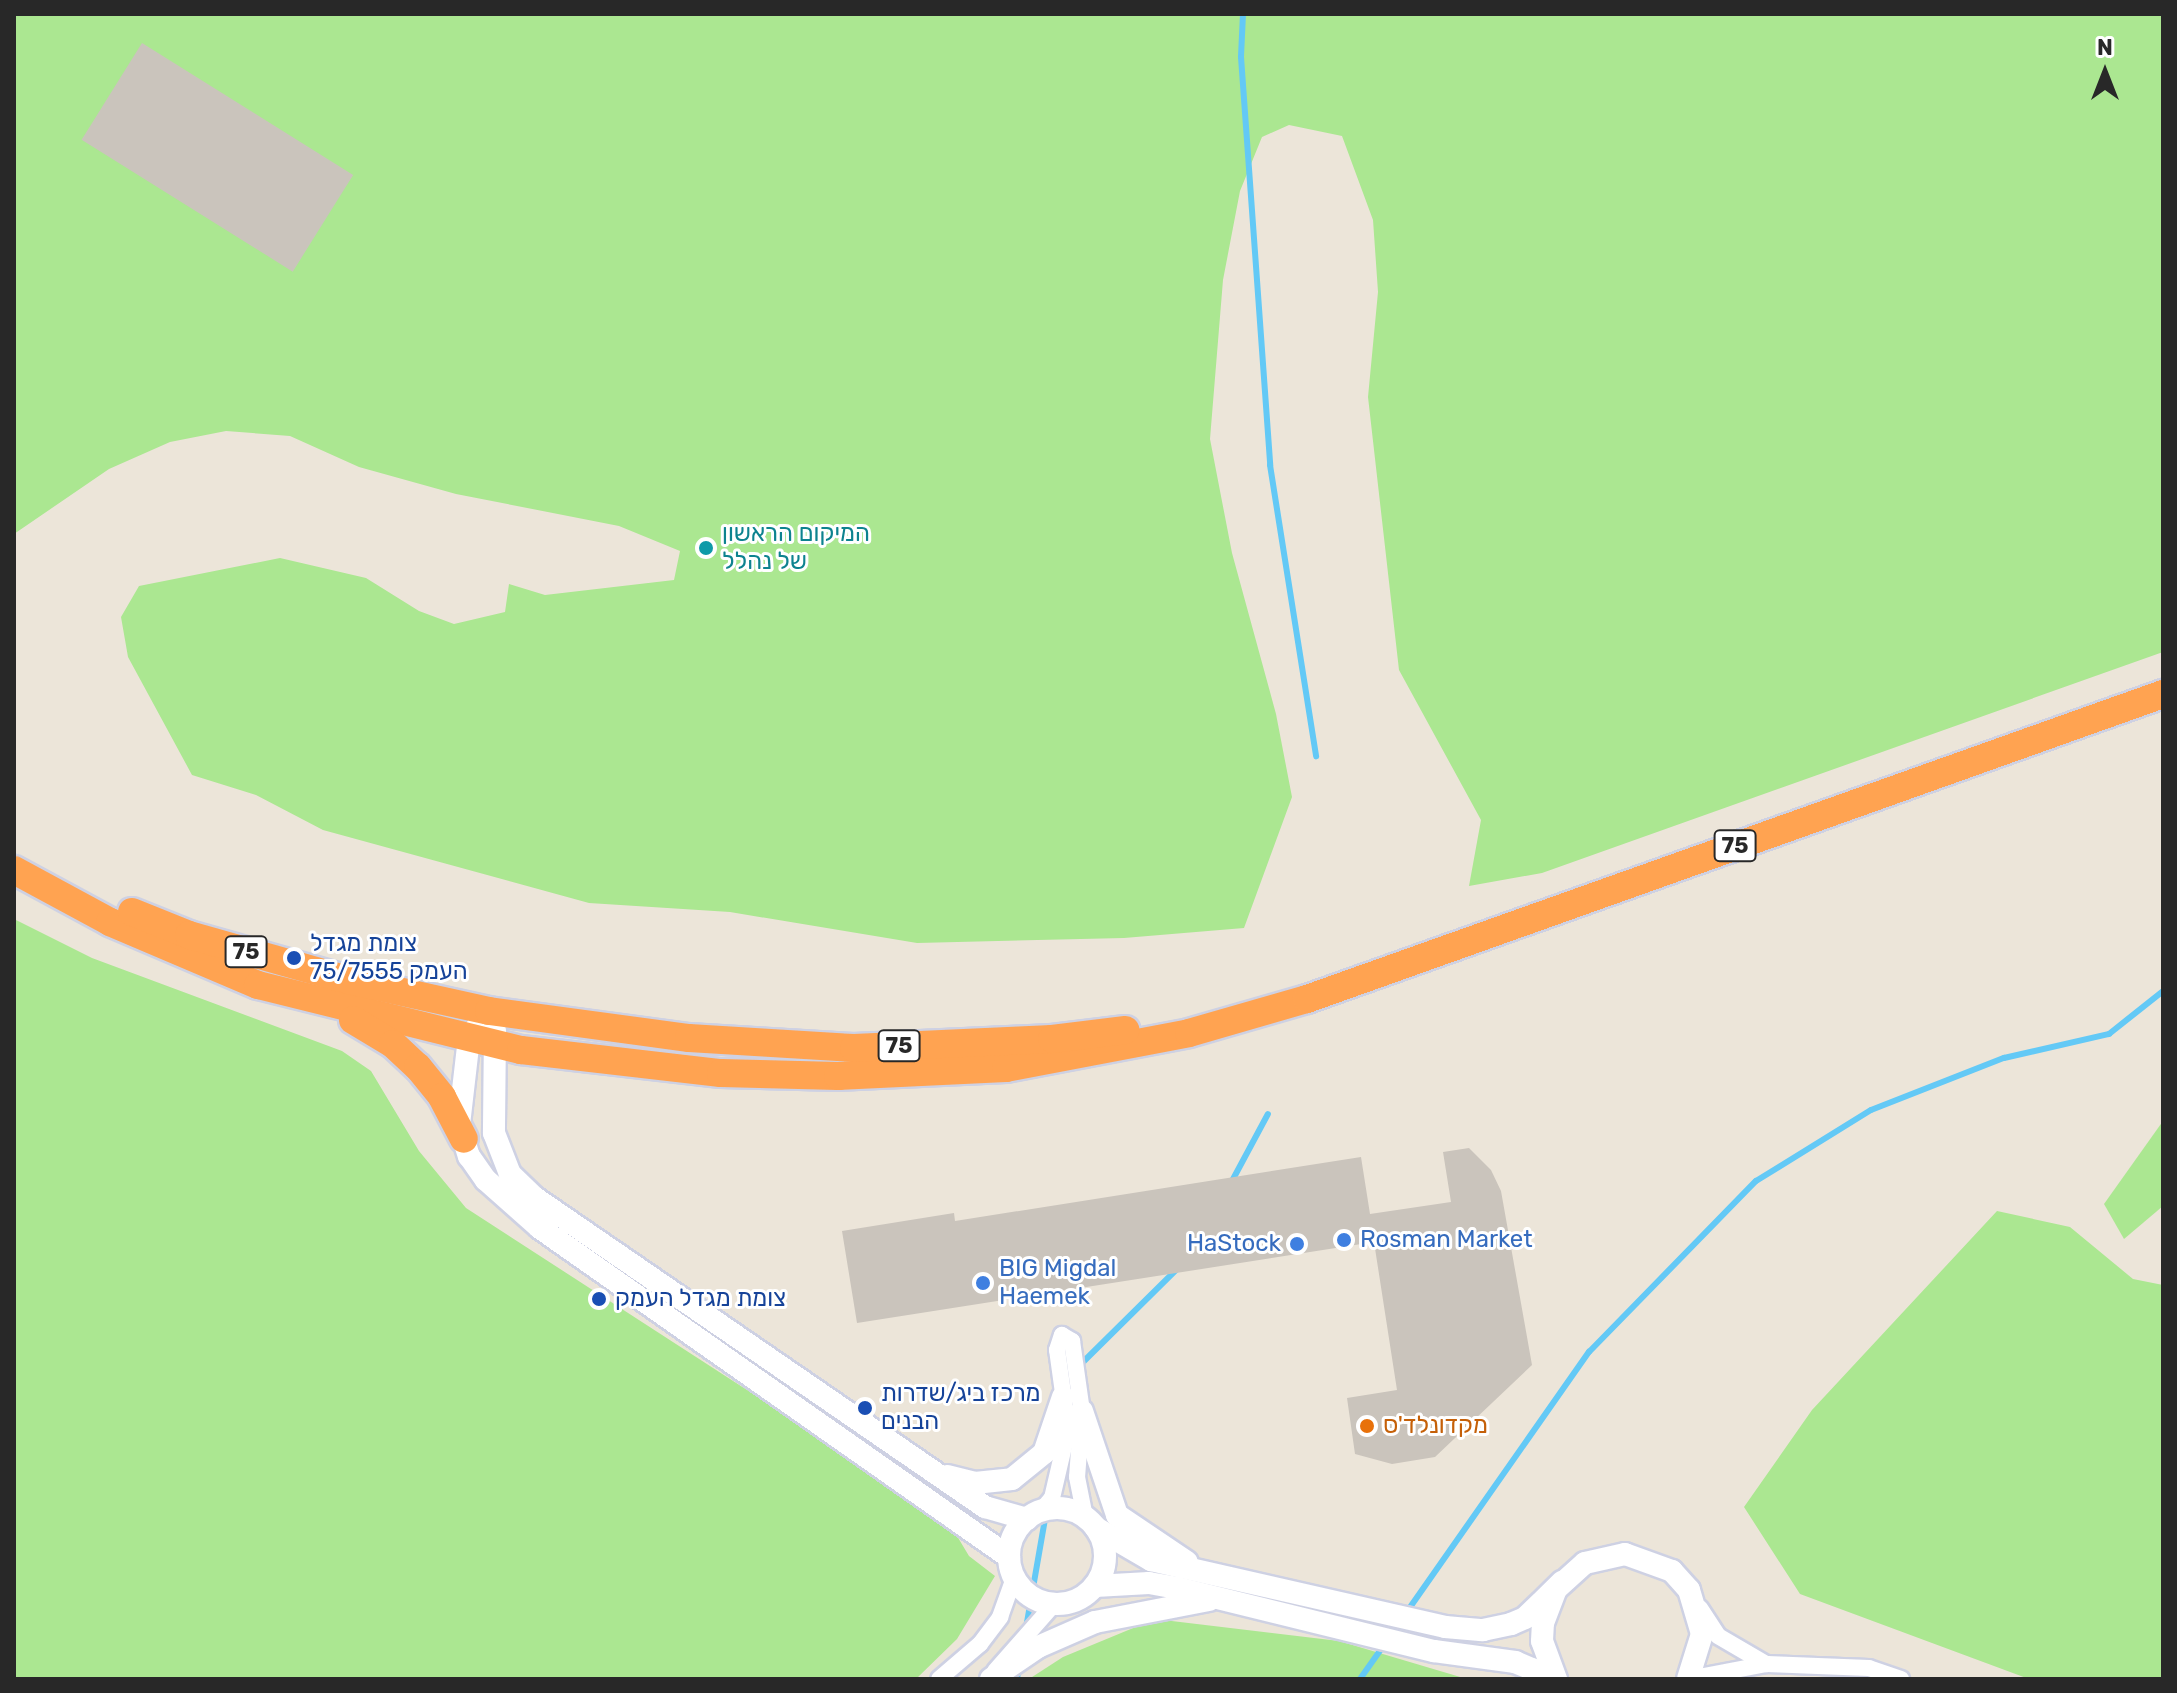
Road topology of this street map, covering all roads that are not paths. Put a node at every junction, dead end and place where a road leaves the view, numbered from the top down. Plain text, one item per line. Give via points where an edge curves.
1 (2163, 694) edge
2 (14, 861) edge
3 (14, 870) edge
4 (305, 999) junction
5 (1307, 999) junction
6 (489, 1011) junction
7 (469, 1038) junction
8 (499, 1045) junction
9 (464, 1139) junction
10 (1063, 1397) junction
11 (1082, 1411) junction
12 (933, 1472) junction
13 (1034, 1515) junction
14 (1090, 1522) junction
15 (1012, 1567) junction
16 (1210, 1573) junction
17 (1562, 1582) junction
18 (1095, 1586) junction
19 (1689, 1590) junction
20 (1222, 1598) junction
21 (1054, 1604) junction
22 (1767, 1664) junction
23 (939, 1679) edge
24 (990, 1679) edge
25 (1556, 1679) edge
26 (1688, 1679) edge
27 (1901, 1679) edge

1 - 5 highway, 75
2 - 6 highway, 75 via 189,935 335,977
3 - 4 highway, 75 via 184,955
4 - 7 highway, 75
4 - 9 highway via 393,1044 442,1097
5 - 6 highway, 75 via 1161,1026 1052,1039 854,1048 689,1038
5 - 8 highway, 75 via 1102,1053 1006,1068 721,1073 630,1067
6 - 7 main road
6 - 8 main road
7 - 8 highway, 75
7 - 9 main road via 459,1124
8 - 12 main road via 494,1133 510,1174 535,1198
9 - 15 main road via 486,1180 540,1228
10 - 11 street via 1057,1350 1062,1335 1072,1341
10 - 12 main road via 1044,1453 1012,1479 975,1483
10 - 13 street via 1068,1429 1052,1498
11 - 14 street via 1077,1477
11 - 16 main road via 1117,1515
12 - 13 main road via 985,1507
13 - 14 main road via 1063,1509
13 - 15 main road via 1015,1533
14 - 16 main road via 1151,1560
14 - 18 main road via 1105,1557
15 - 21 main road via 1028,1594
15 - 23 street via 1000,1617 980,1644
16 - 17 main road via 1445,1627 1483,1630 1525,1618
17 - 19 main road via 1585,1563 1625,1554 1650,1559
17 - 25 main road via 1543,1623 1546,1660
18 - 20 main road via 1149,1583
18 - 21 main road via 1080,1598
19 - 22 street via 1718,1636
19 - 26 main road via 1702,1634
20 - 24 main road via 1095,1622 1038,1647
20 - 25 main road via 1434,1651 1515,1662
21 - 24 street via 1014,1644
22 - 26 street
22 - 27 street via 1869,1668

